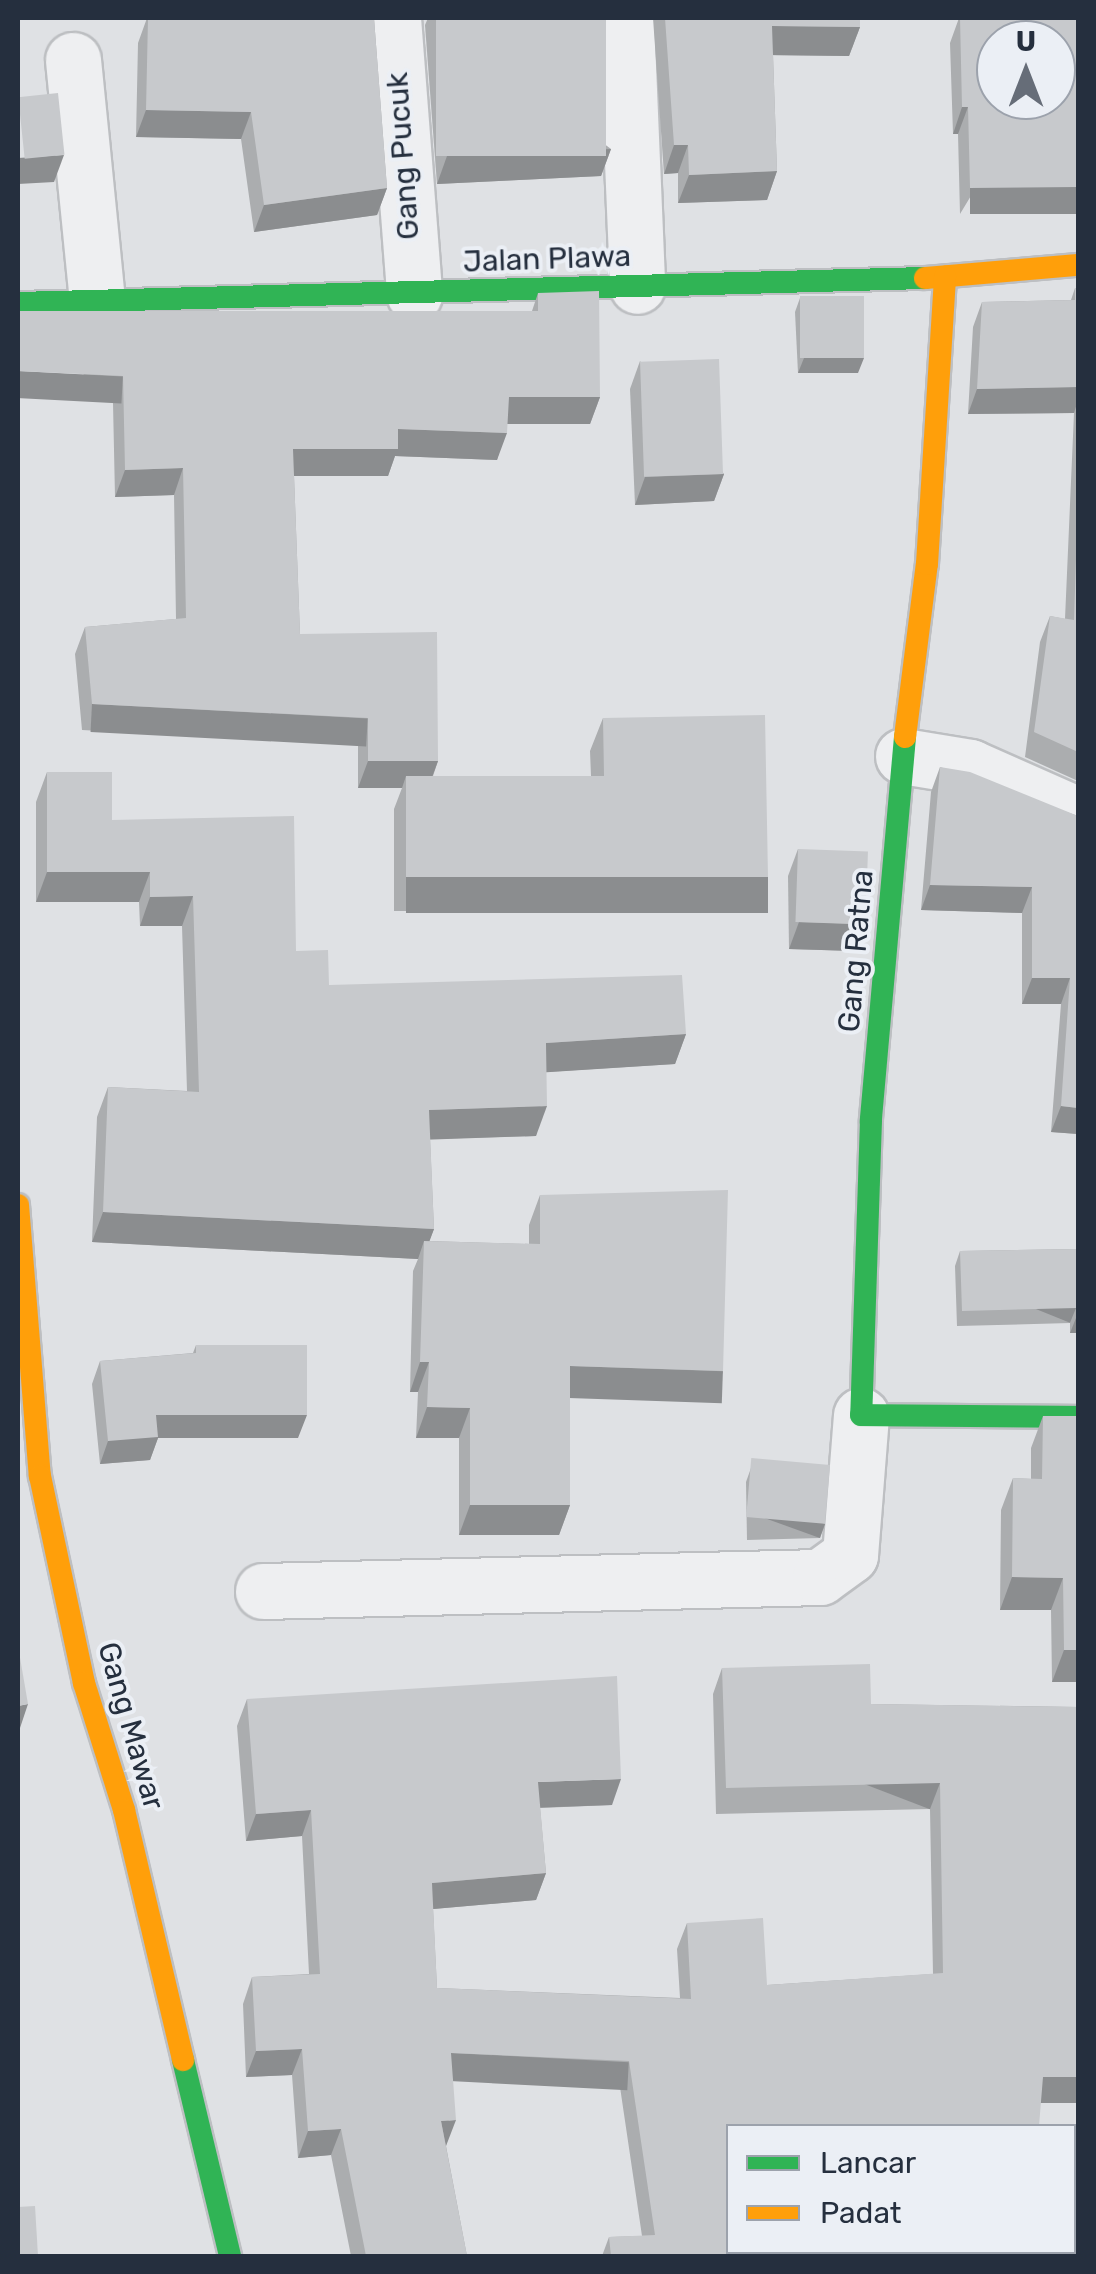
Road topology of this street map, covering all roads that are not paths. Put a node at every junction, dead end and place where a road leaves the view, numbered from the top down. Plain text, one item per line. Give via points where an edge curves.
1 (393, 18) edge
2 (626, 18) edge
3 (73, 60) dead end
4 (1078, 265) edge
5 (945, 277) junction
6 (637, 286) junction
7 (414, 294) junction
8 (98, 302) junction
9 (18, 304) edge
10 (902, 756) junction
11 (1078, 815) edge
12 (18, 1205) edge
13 (862, 1415) junction
14 (1078, 1417) edge
15 (263, 1590) dead end
16 (230, 2256) edge

1 - 7 street, Gang Pucuk
2 - 6 street
3 - 8 street
4 - 5 street, Jalan Plawa
5 - 6 street, Jalan Plawa
5 - 10 street, Gang Ratna via 927,564
6 - 7 street, Jalan Plawa
7 - 8 street, Jalan Plawa
8 - 9 street, Jalan Plawa
10 - 11 street via 970,767
10 - 13 street, Gang Ratna via 872,1120
12 - 16 street, Gang Mawar via 40,1476 84,1683 124,1810
13 - 14 street
13 - 15 street via 850,1555 820,1577

